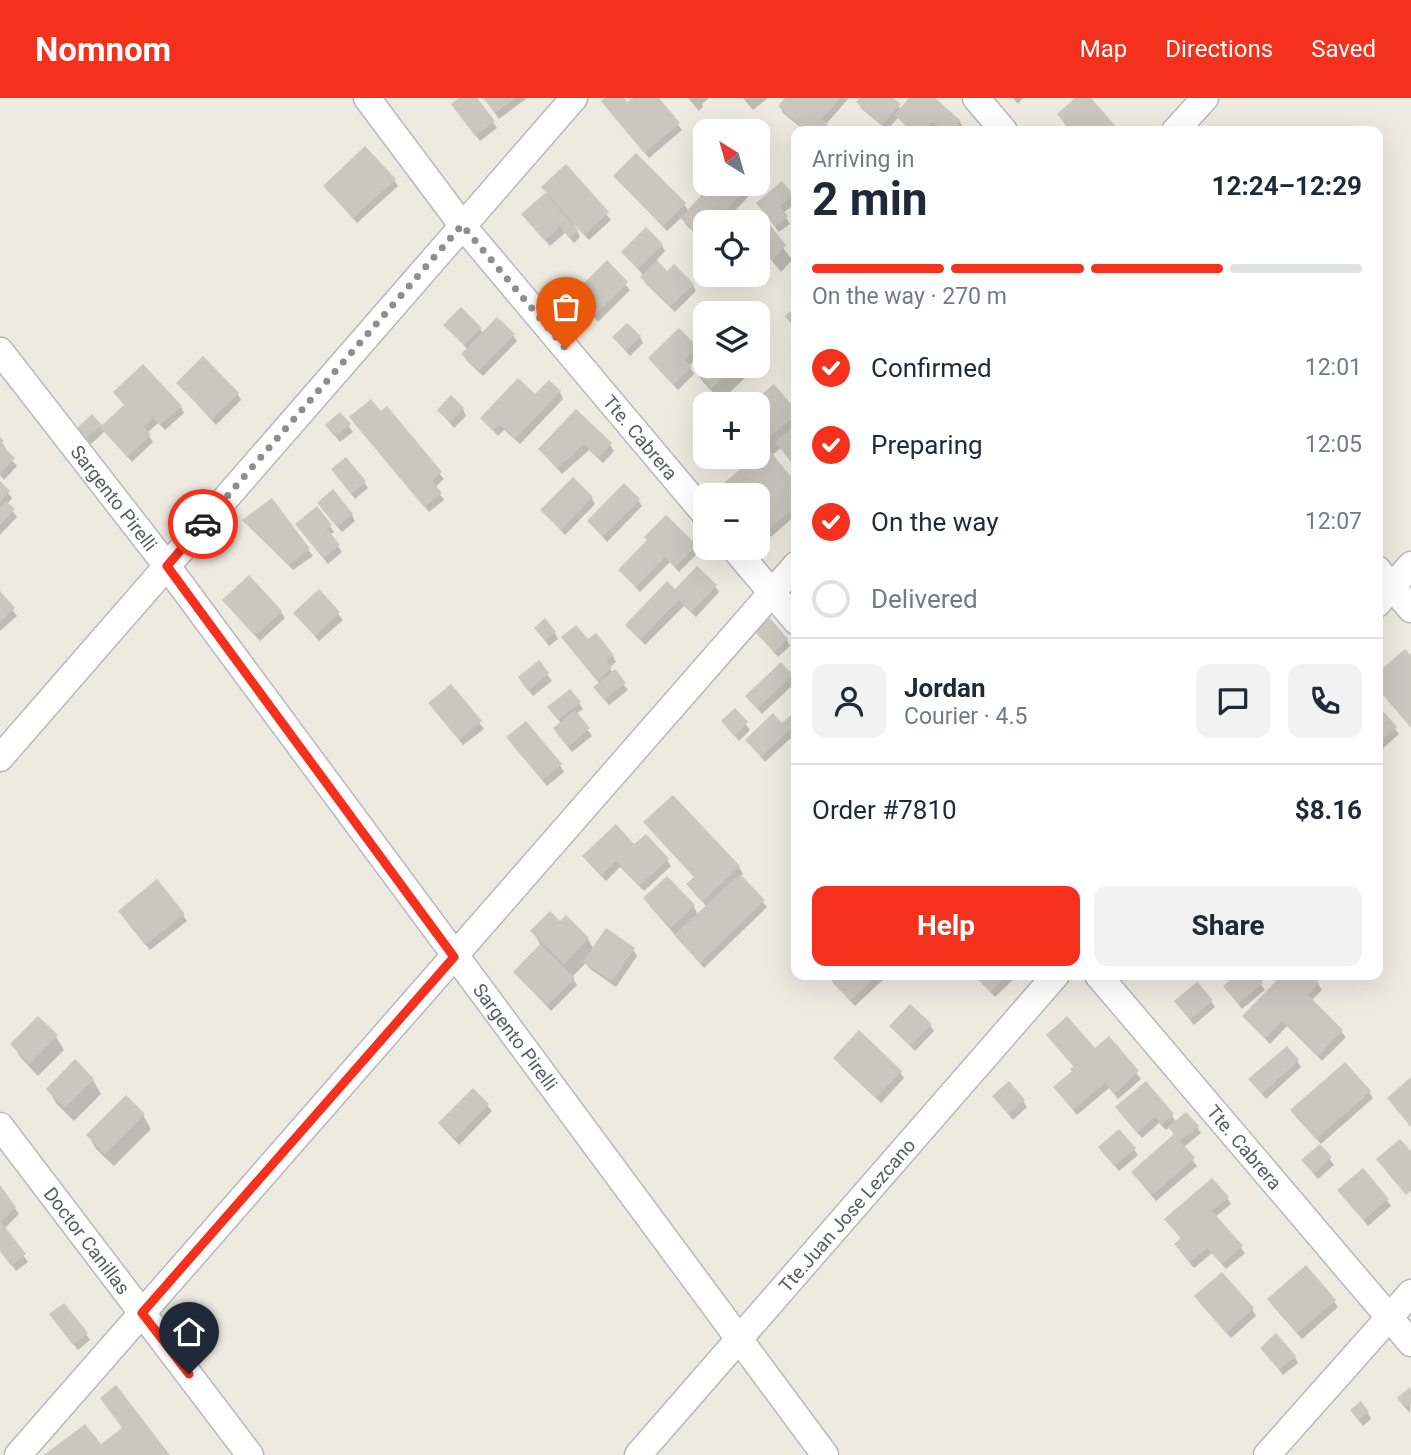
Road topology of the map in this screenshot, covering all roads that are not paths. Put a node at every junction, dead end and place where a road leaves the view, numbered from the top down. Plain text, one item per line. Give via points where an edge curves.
1 (367, 98) edge
2 (574, 98) edge
3 (976, 98) edge
4 (1205, 98) edge
5 (1000, 126) edge
6 (1180, 126) edge
7 (462, 225) junction
8 (0, 351) edge
9 (693, 500) edge
10 (744, 560) edge
11 (1411, 565) edge
12 (167, 566) junction
13 (791, 571) edge
14 (1383, 585) edge
15 (1383, 587) edge
16 (772, 593) junction
17 (1411, 609) edge
18 (791, 615) edge
19 (0, 758) edge
20 (454, 957) junction
21 (1052, 980) edge
22 (1102, 980) edge
23 (0, 1126) edge
24 (1411, 1293) edge
25 (142, 1313) junction
26 (1389, 1319) junction
27 (739, 1339) junction
28 (1411, 1343) edge
29 (18, 1455) edge
30 (250, 1455) edge
31 (638, 1455) edge
32 (825, 1455) edge
33 (1267, 1455) edge

1 - 7 street, Tte. Cabrera
2 - 7 street
3 - 5 street
4 - 6 street
7 - 9 street, Tte. Cabrera
7 - 12 street
8 - 12 street, Sargento Pirelli
10 - 16 street
11 - 14 street
12 - 19 street
12 - 20 street, Sargento Pirelli
13 - 16 street
15 - 17 street
16 - 18 street
16 - 20 street
20 - 25 street
20 - 27 street, Sargento Pirelli
21 - 27 street, Tte.Juan Jose Lezcano
22 - 26 street, Tte. Cabrera
23 - 25 street, Doctor Canillas
24 - 26 street
25 - 29 street
25 - 30 street, Doctor Canillas
26 - 28 street, Tte. Cabrera
26 - 33 street
27 - 31 street, Tte.Juan Jose Lezcano
27 - 32 street, Sargento Pirelli

